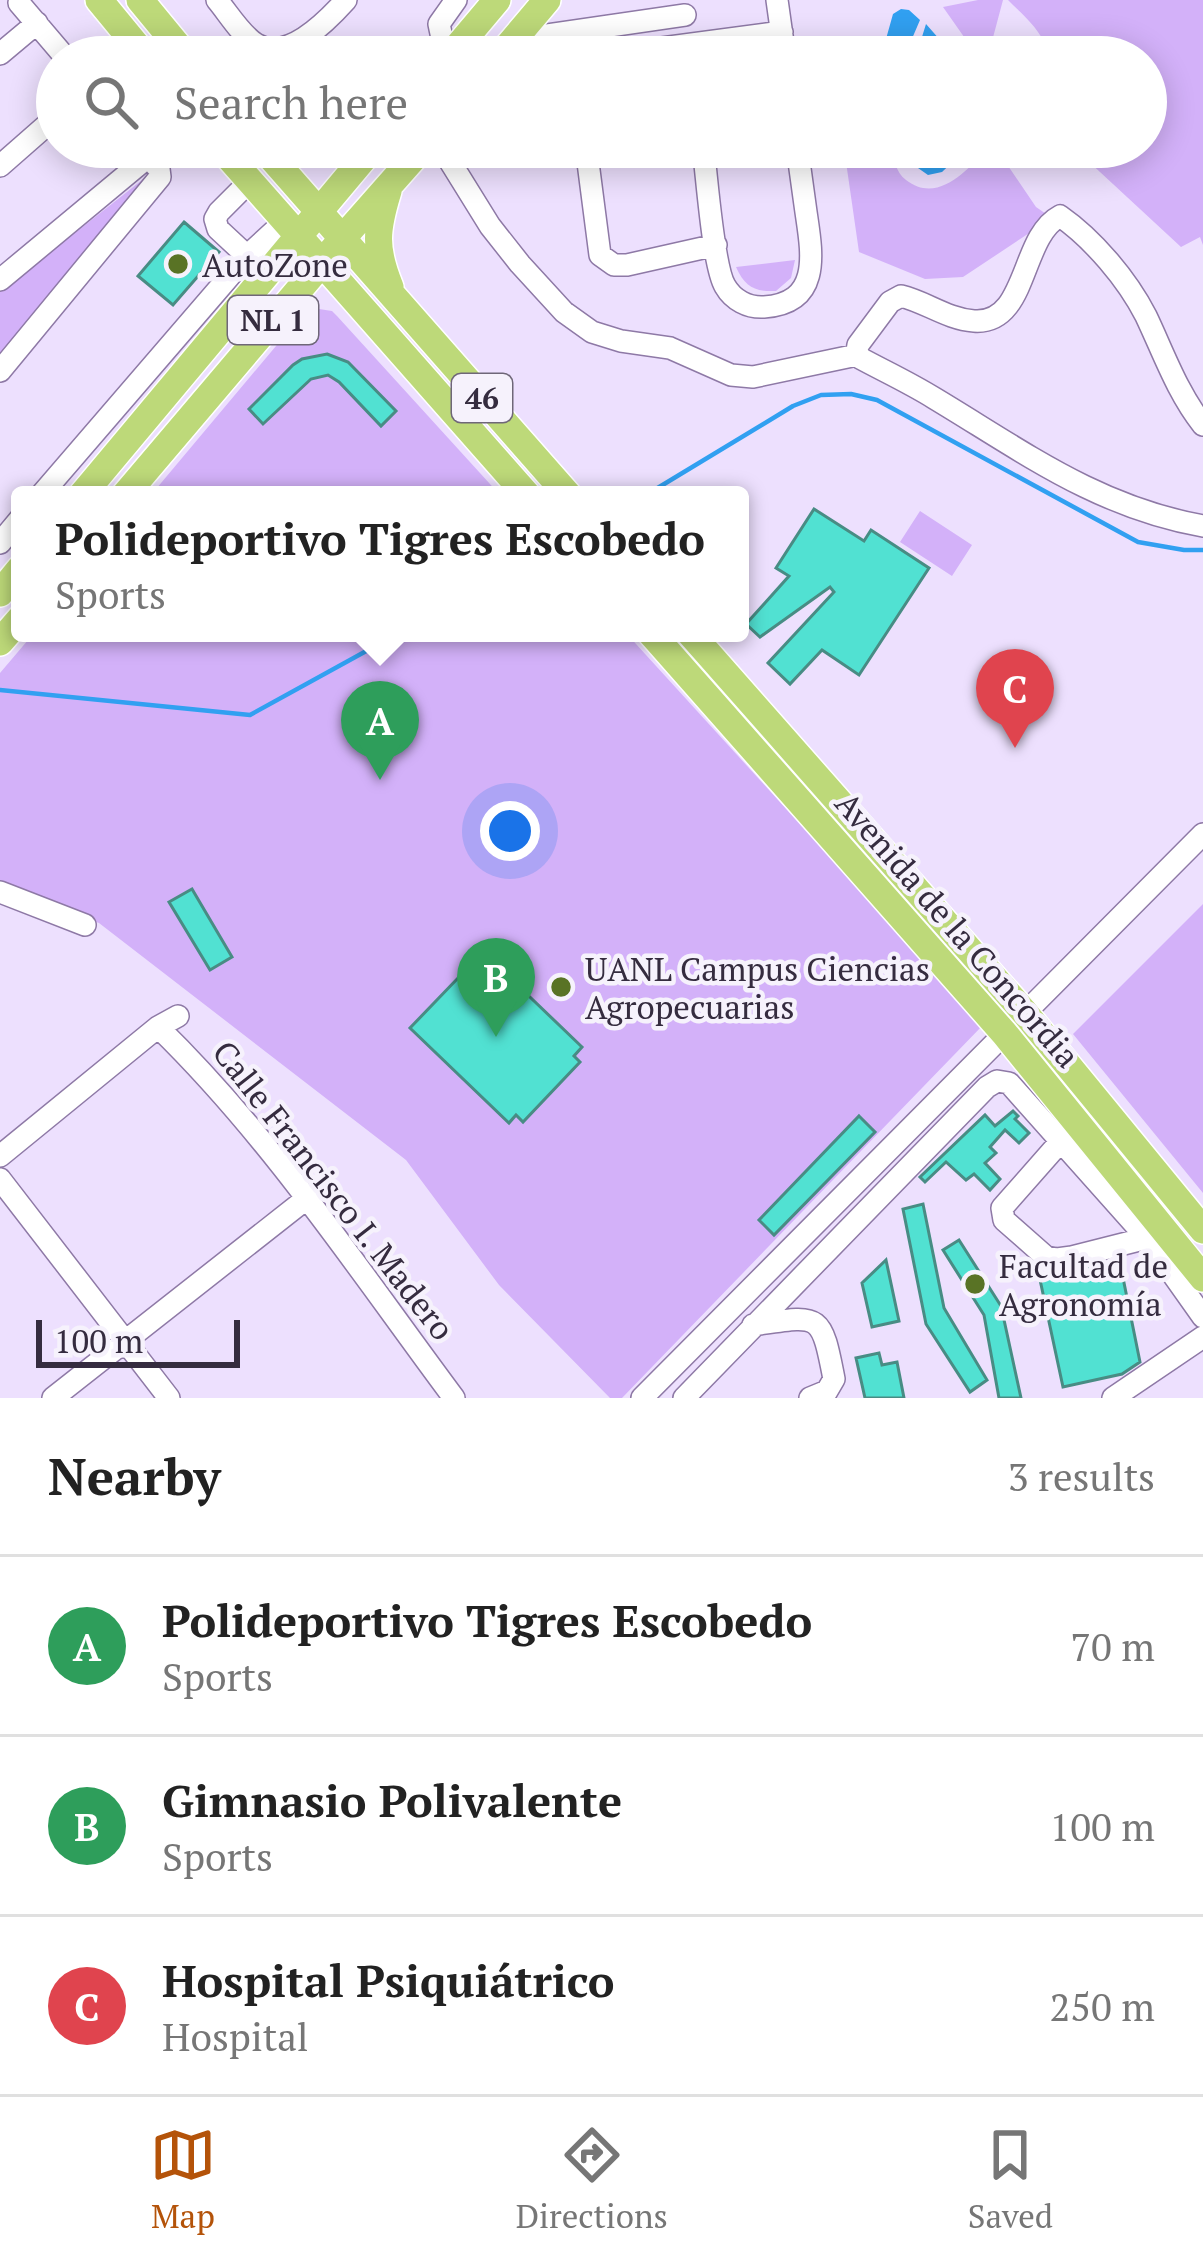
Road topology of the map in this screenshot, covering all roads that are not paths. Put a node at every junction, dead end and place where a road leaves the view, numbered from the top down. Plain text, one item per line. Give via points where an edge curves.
1 (99, 0) edge
2 (140, 0) edge
3 (217, 0) edge
4 (456, 0) edge
5 (497, 0) edge
6 (547, 0) edge
7 (776, 0) edge
8 (344, 1) edge
9 (19, 3) dead end
10 (684, 8) edge
11 (37, 23) junction
12 (782, 32) junction
13 (47, 36) edge
14 (129, 36) edge
15 (170, 36) edge
16 (248, 36) edge
17 (313, 36) edge
18 (442, 36) edge
19 (465, 36) edge
20 (516, 36) edge
21 (559, 36) edge
22 (763, 36) edge
23 (782, 36) edge
24 (0, 54) edge
25 (36, 134) edge
26 (0, 166) edge
27 (139, 168) edge
28 (143, 168) edge
29 (237, 168) edge
30 (280, 168) edge
31 (356, 168) edge
32 (405, 168) edge
33 (454, 168) edge
34 (589, 168) edge
35 (706, 168) edge
36 (800, 168) edge
37 (249, 182) junction
38 (390, 185) junction
39 (319, 213) junction
40 (291, 230) junction
41 (342, 239) junction
42 (716, 245) junction
43 (248, 256) junction
44 (321, 263) junction
45 (0, 280) edge
46 (397, 302) junction
47 (360, 306) junction
48 (271, 323) junction
49 (857, 355) junction
50 (153, 363) junction
51 (0, 370) edge
52 (176, 382) junction
53 (1203, 425) edge
54 (48, 486) edge
55 (89, 486) edge
56 (133, 486) edge
57 (519, 486) edge
58 (560, 486) edge
59 (1203, 526) edge
60 (659, 642) edge
61 (698, 642) edge
62 (1203, 834) edge
63 (0, 892) edge
64 (85, 925) dead end
65 (1025, 1013) junction
66 (1004, 1033) junction
67 (1061, 1141) junction
68 (0, 1156) edge
69 (0, 1179) edge
70 (306, 1199) junction
71 (1203, 1230) edge
72 (1147, 1238) junction
73 (1203, 1278) edge
74 (1203, 1317) edge
75 (753, 1325) junction
76 (1203, 1337) edge
77 (126, 1342) junction
78 (440, 1393) edge
79 (53, 1398) edge
80 (169, 1398) edge
81 (642, 1398) edge
82 (684, 1398) edge
83 (810, 1398) edge
84 (1113, 1398) edge

1 - 14 main road
2 - 15 main road
3 - 16 street
4 - 18 street via 439,24
5 - 19 main road
6 - 20 main road
7 - 12 street
8 - 17 street
9 - 11 street
10 - 21 street
11 - 13 street
11 - 24 street
12 - 22 street
12 - 23 street
25 - 26 street
27 - 45 street
28 - 51 street
29 - 37 main road, 46
30 - 39 main road, 46
31 - 39 main road, NL 1
32 - 38 main road, NL 1
33 - 49 street via 520,265 592,332 752,377
34 - 42 street via 600,255 608,263 627,266
35 - 42 street
36 - 42 street via 812,271 793,297 775,305 736,300 721,280
37 - 40 main road, 46
37 - 43 street via 215,219
38 - 41 main road, NL 1
38 - 46 main road via 377,238
39 - 40 main road, NL 1
39 - 41 main road, 46
40 - 43 street
40 - 44 main road, 46
40 - 52 main road, NL 1
41 - 44 main road, NL 1
41 - 46 main road, 46
43 - 50 street
44 - 47 main road, 46
44 - 48 main road, NL 1
46 - 58 main road, 46
47 - 48 main road via 315,300
47 - 57 main road, 46
48 - 56 main road, NL 1
49 - 53 street via 895,297 967,320 998,316 1040,232 1060,216 1133,294
49 - 59 street via 1109,500
50 - 52 street
50 - 54 street
52 - 55 main road, NL 1
60 - 66 main road, Avenida de la Concordia
61 - 65 main road, Avenida de la Concordia
62 - 65 street
63 - 64 street
65 - 66 street
65 - 71 main road, Avenida de la Concordia
66 - 73 main road, Avenida de la Concordia
66 - 81 street
67 - 72 street
67 - 72 street via 1002,1208 1004,1220 1057,1259
67 - 75 street via 1009,1083 992,1083
68 - 70 street, Calle Francisco I. Madero via 168,1021
69 - 77 street
70 - 77 street
70 - 78 street, Calle Francisco I. Madero
72 - 74 street
75 - 82 street
75 - 83 street via 805,1318 819,1326 834,1379
76 - 84 street
77 - 79 street
77 - 80 street

